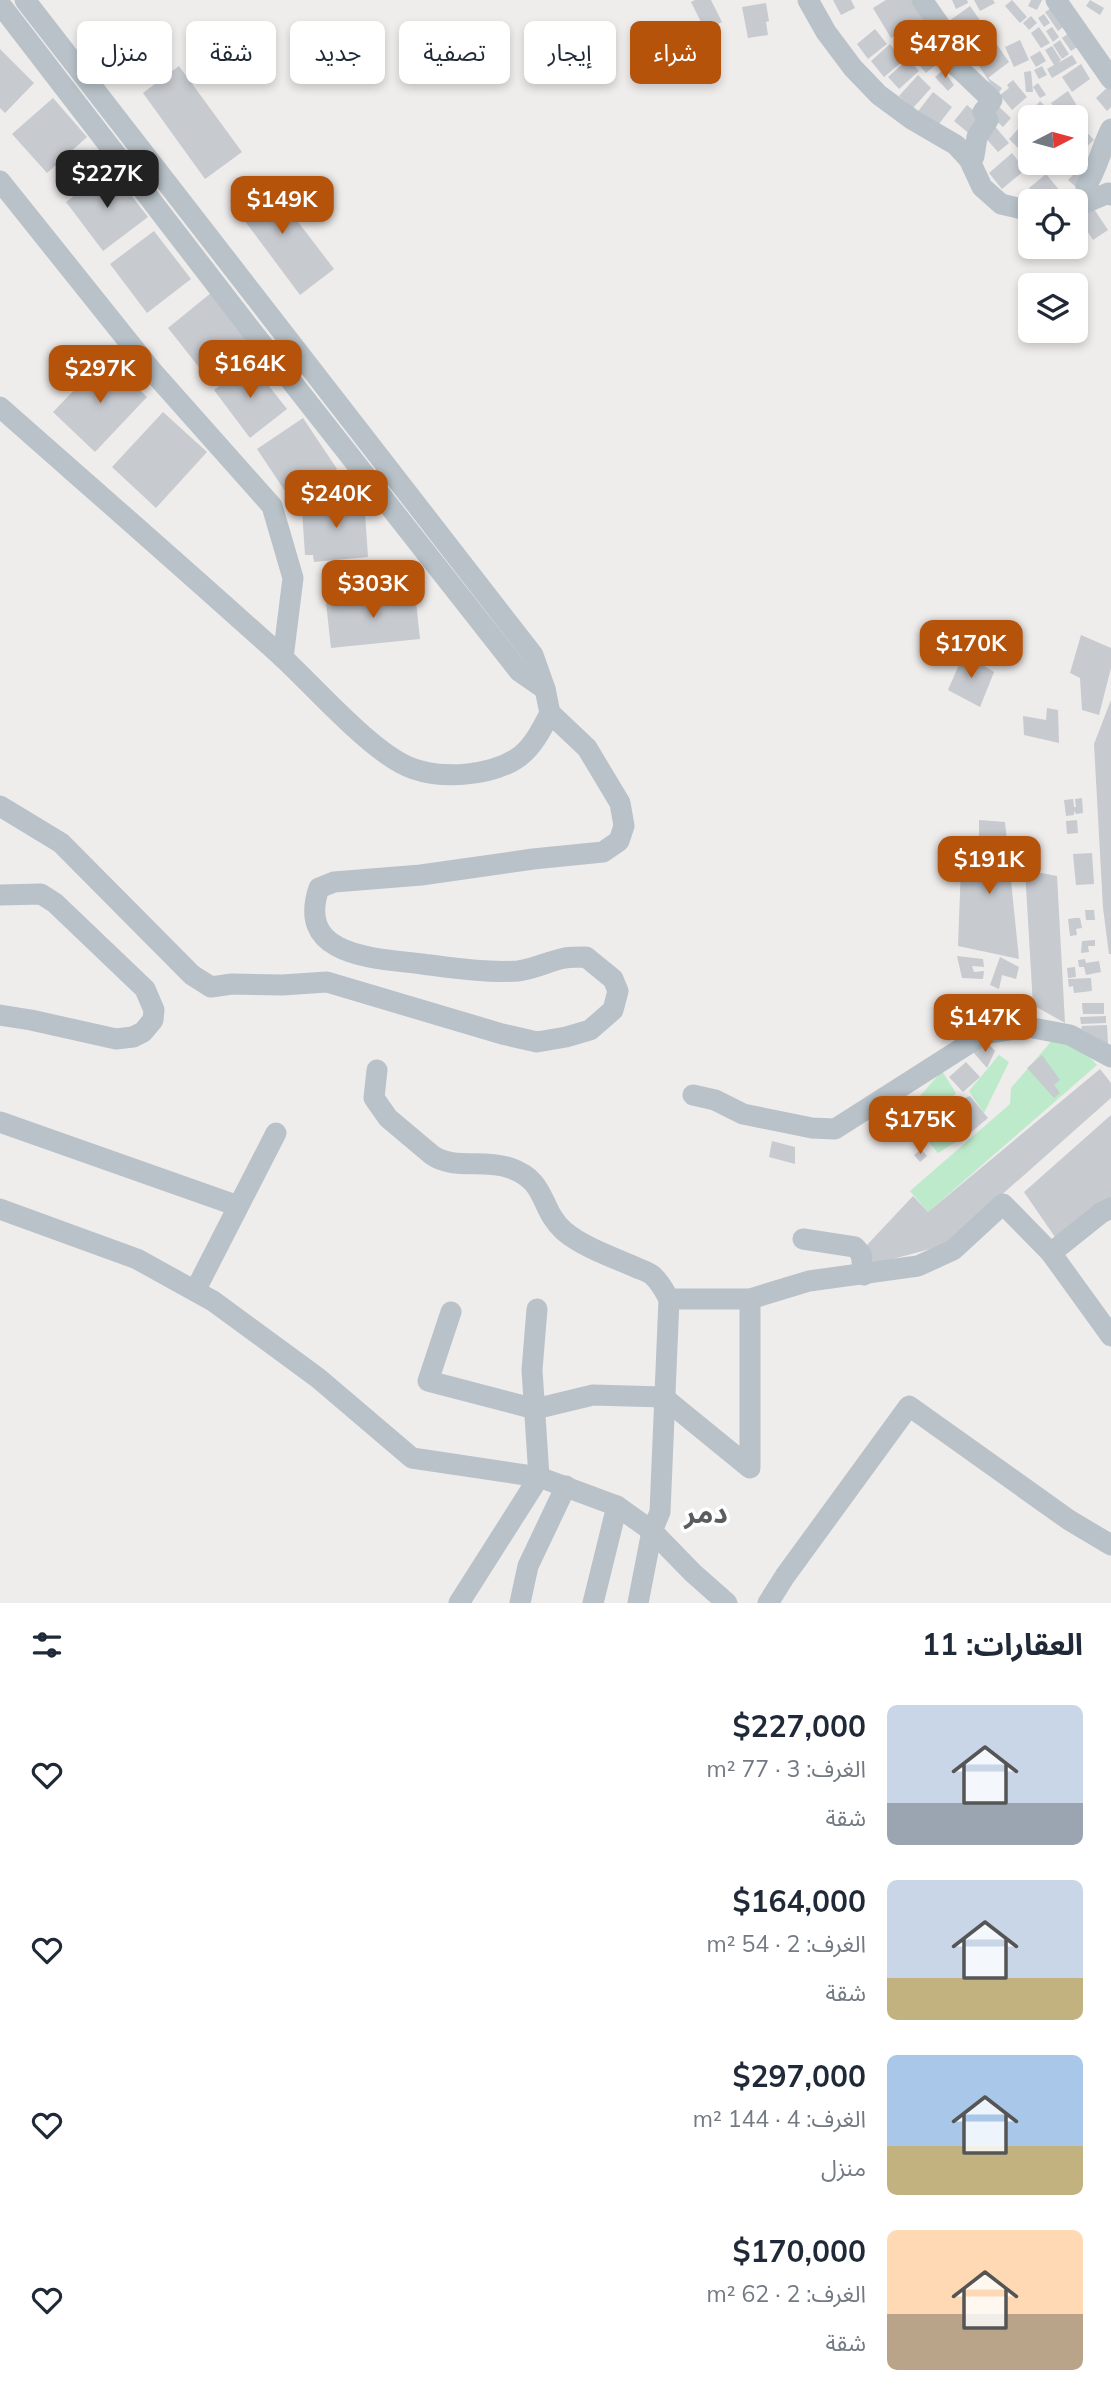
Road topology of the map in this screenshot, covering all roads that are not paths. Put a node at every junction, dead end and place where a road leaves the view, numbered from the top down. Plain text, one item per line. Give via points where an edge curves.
1 (25, 0) edge
2 (808, 0) edge
3 (922, 0) edge
4 (1056, 0) edge
5 (0, 4) edge
6 (1111, 79) edge
7 (1111, 129) edge
8 (970, 159) junction
9 (0, 181) edge
10 (1094, 200) edge
11 (1018, 208) edge
12 (0, 407) edge
13 (283, 658) junction
14 (545, 689) junction
15 (550, 713) junction
16 (0, 806) edge
17 (0, 895) edge
18 (0, 1015) edge
19 (1111, 1057) edge
20 (377, 1070) dead end
21 (693, 1095) dead end
22 (0, 1122) edge
23 (276, 1133) dead end
24 (239, 1206) junction
25 (1111, 1208) edge
26 (0, 1209) edge
27 (803, 1239) dead end
28 (1051, 1253) junction
29 (864, 1275) junction
30 (195, 1290) junction
31 (669, 1299) junction
32 (750, 1299) junction
33 (537, 1309) dead end
34 (451, 1312) dead end
35 (1111, 1336) edge
36 (663, 1397) junction
37 (534, 1409) junction
38 (539, 1477) junction
39 (566, 1486) junction
40 (617, 1506) junction
41 (652, 1531) junction
42 (1111, 1545) edge
43 (459, 1603) edge
44 (520, 1603) edge
45 (593, 1603) edge
46 (638, 1603) edge
47 (727, 1603) edge
48 (768, 1603) edge

1 - 14 street via 533,655
2 - 8 street via 826,32 879,95
3 - 8 street via 955,47 948,58 992,100 983,112 988,120
4 - 6 street
5 - 14 street via 519,671
7 - 10 street via 1086,186
8 - 11 street via 982,187 1001,204
9 - 13 street via 152,371 272,506 293,578
12 - 13 street
13 - 15 street via 375,745 412,769 447,777 517,759 538,736
14 - 15 street
15 - 16 street via 587,748 620,803 624,826 619,841 603,852 334,882 319,888 314,903 316,924 328,941 363,956 492,972 586,957 613,979 618,991 613,1010 590,1030 537,1042 327,982 211,987 192,975 61,843
17 - 18 street via 41,894 55,903 145,989 154,1010 153,1020 143,1032 116,1040
19 - 21 street via 1070,1035 1028,1027 984,1034 835,1129 743,1114
20 - 31 street via 374,1098 388,1118 432,1156 458,1164 481,1162 509,1168 533,1179 563,1230 654,1276
22 - 24 street
23 - 24 street
24 - 30 street
25 - 28 street
26 - 30 street via 137,1259
27 - 29 street via 855,1247 861,1254
28 - 29 street via 1003,1204 953,1250 918,1266
28 - 35 street
29 - 32 street via 809,1281
30 - 38 street via 318,1378 412,1458
31 - 32 street
31 - 36 street
32 - 36 street via 750,1468
33 - 37 street
34 - 37 street via 428,1381
36 - 37 street via 593,1395
36 - 41 street via 660,1511
37 - 38 street
38 - 39 street
38 - 43 street
39 - 40 street
39 - 44 street via 528,1566
40 - 41 street
40 - 45 street
41 - 46 street
41 - 47 street
42 - 48 street via 909,1406

